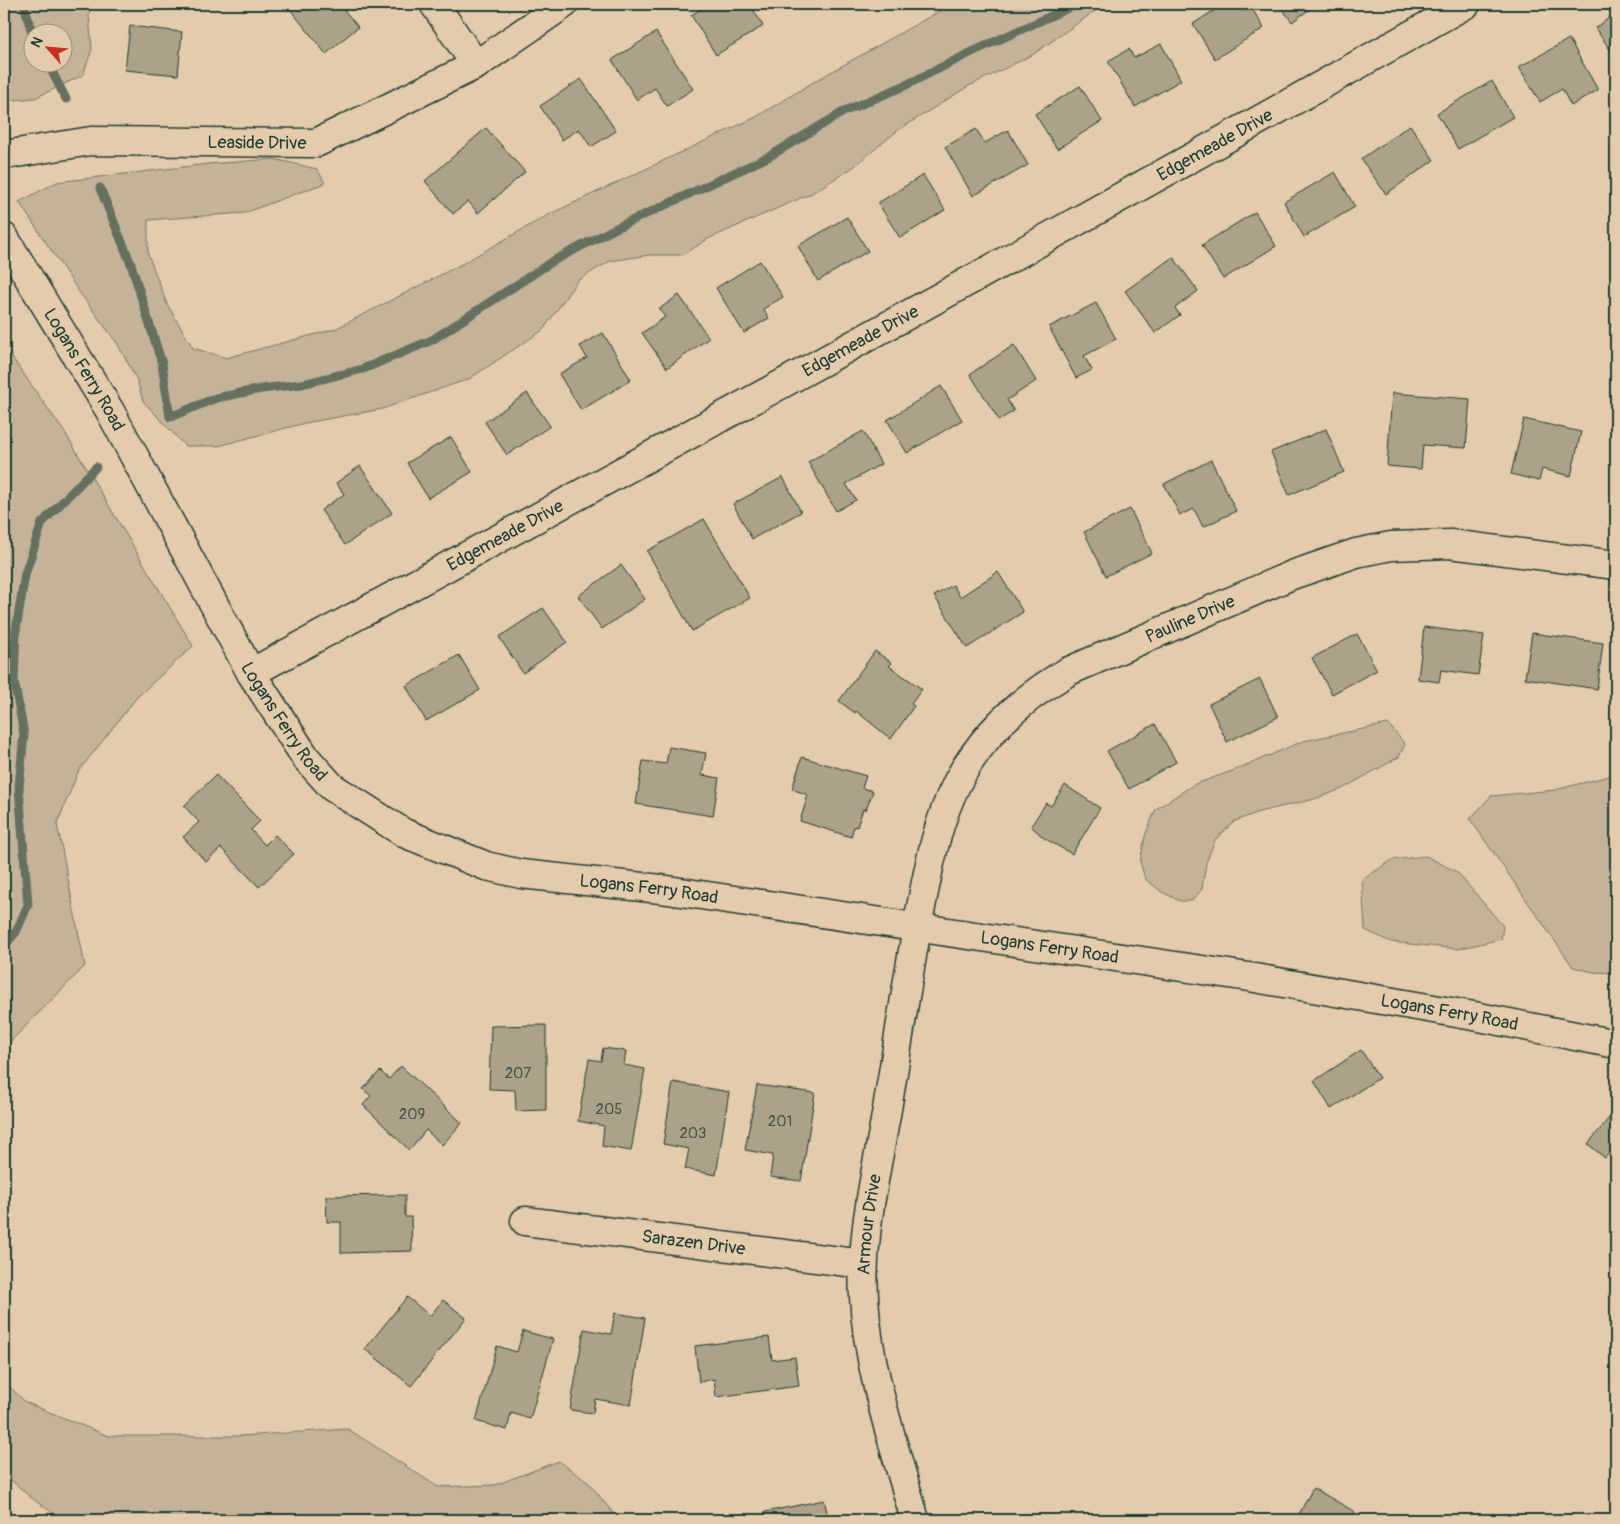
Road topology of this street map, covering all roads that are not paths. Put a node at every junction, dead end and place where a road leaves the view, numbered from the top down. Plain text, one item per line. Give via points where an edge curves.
1 (434, 4) edge
2 (564, 4) edge
3 (1466, 4) edge
4 (476, 65) junction
5 (4, 155) edge
6 (4, 238) edge
7 (1616, 565) edge
8 (250, 673) junction
9 (917, 926) junction
10 (1616, 1044) edge
11 (525, 1221) dead end
12 (863, 1264) junction
13 (915, 1520) edge

1 - 4 street
2 - 4 street, Leaside Drive
3 - 8 street, Edgemeade Drive via 1097,212
4 - 5 street, Leaside Drive via 316,143 91,140
6 - 8 street, Logans Ferry Road via 110,411
7 - 9 street, Pauline Drive via 1450,544 1391,546 1292,575 1069,671 1022,702 970,760 957,783 937,834
8 - 9 street, Logans Ferry Road via 306,758 332,787 404,833 447,852 521,874 661,889
9 - 10 street, Logans Ferry Road via 1249,977
9 - 12 street, Armour Drive
11 - 12 street, Sarazen Drive
12 - 13 street, Armour Drive via 866,1323 875,1372

